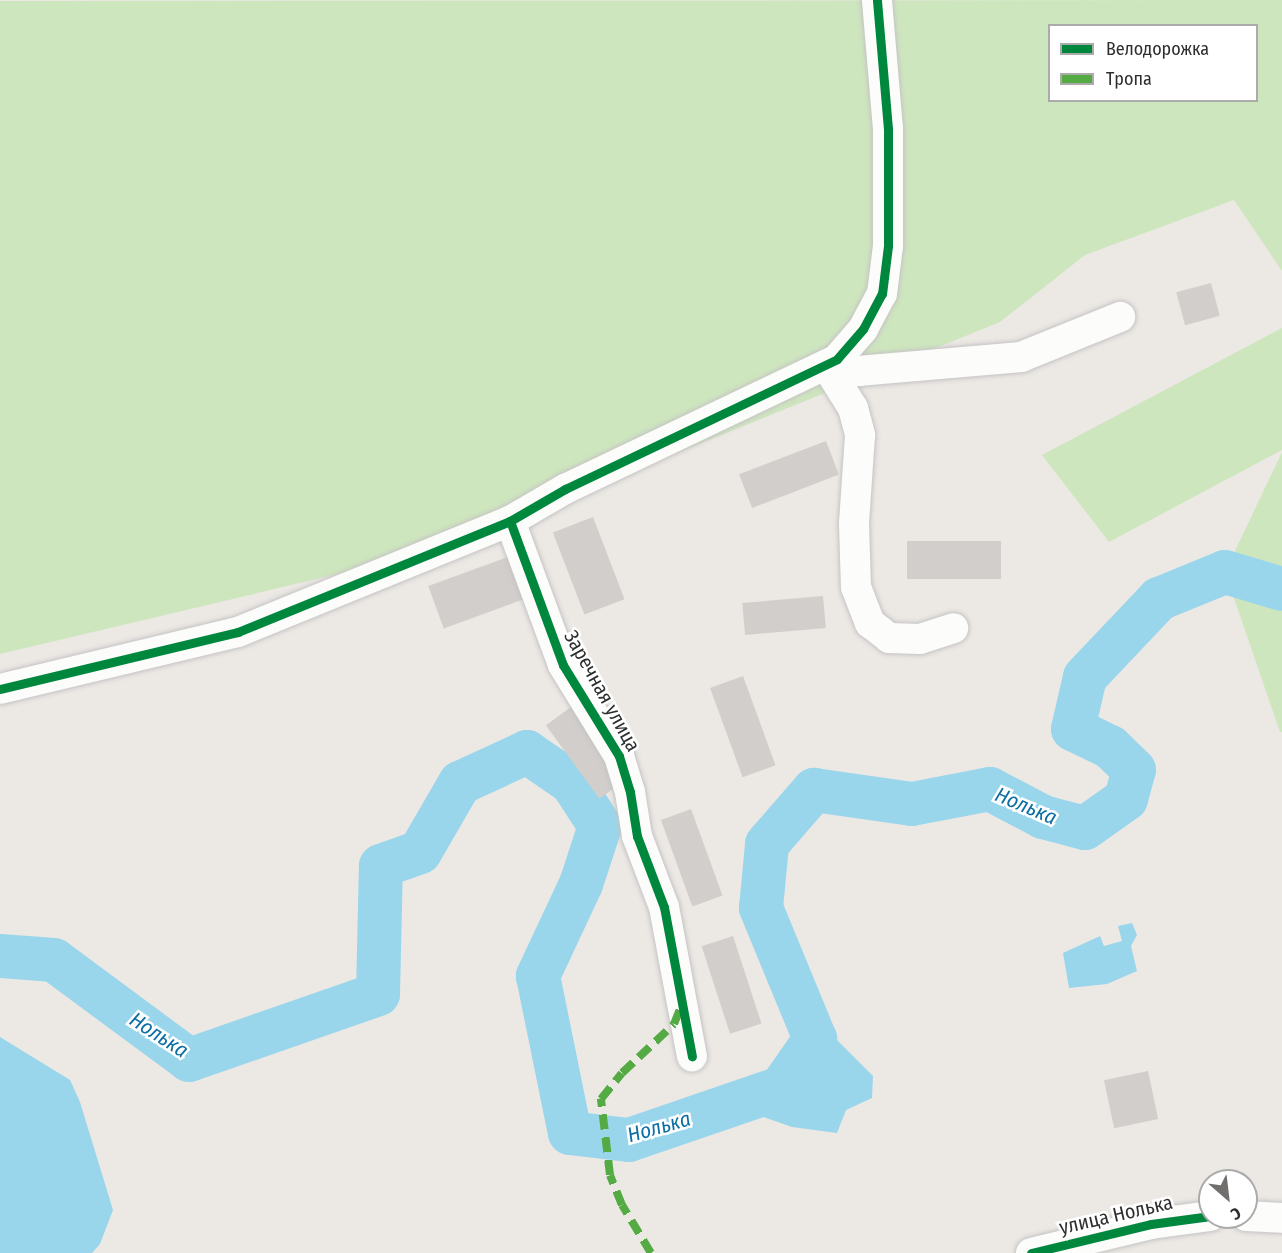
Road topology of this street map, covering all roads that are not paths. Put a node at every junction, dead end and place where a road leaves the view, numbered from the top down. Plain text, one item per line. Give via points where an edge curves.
1 (877, 0) edge
2 (1120, 317) dead end
3 (826, 365) junction
4 (510, 521) junction
5 (952, 628) dead end
6 (0, 688) edge
7 (692, 1056) dead end
8 (1258, 1217) edge
9 (1198, 1218) edge
10 (1282, 1218) edge
11 (1031, 1253) edge

1 - 3 street via 888,129 888,246 882,294 863,329
2 - 3 street via 1021,357 858,371
3 - 4 street via 565,489
3 - 5 street via 853,408 860,435 854,524 856,587 870,623 889,638 920,639
4 - 6 street via 238,632
4 - 7 street, Заречная улица via 563,665 620,756 637,836 664,907
8 - 10 street
9 - 11 street, улица Нолька via 1150,1224

